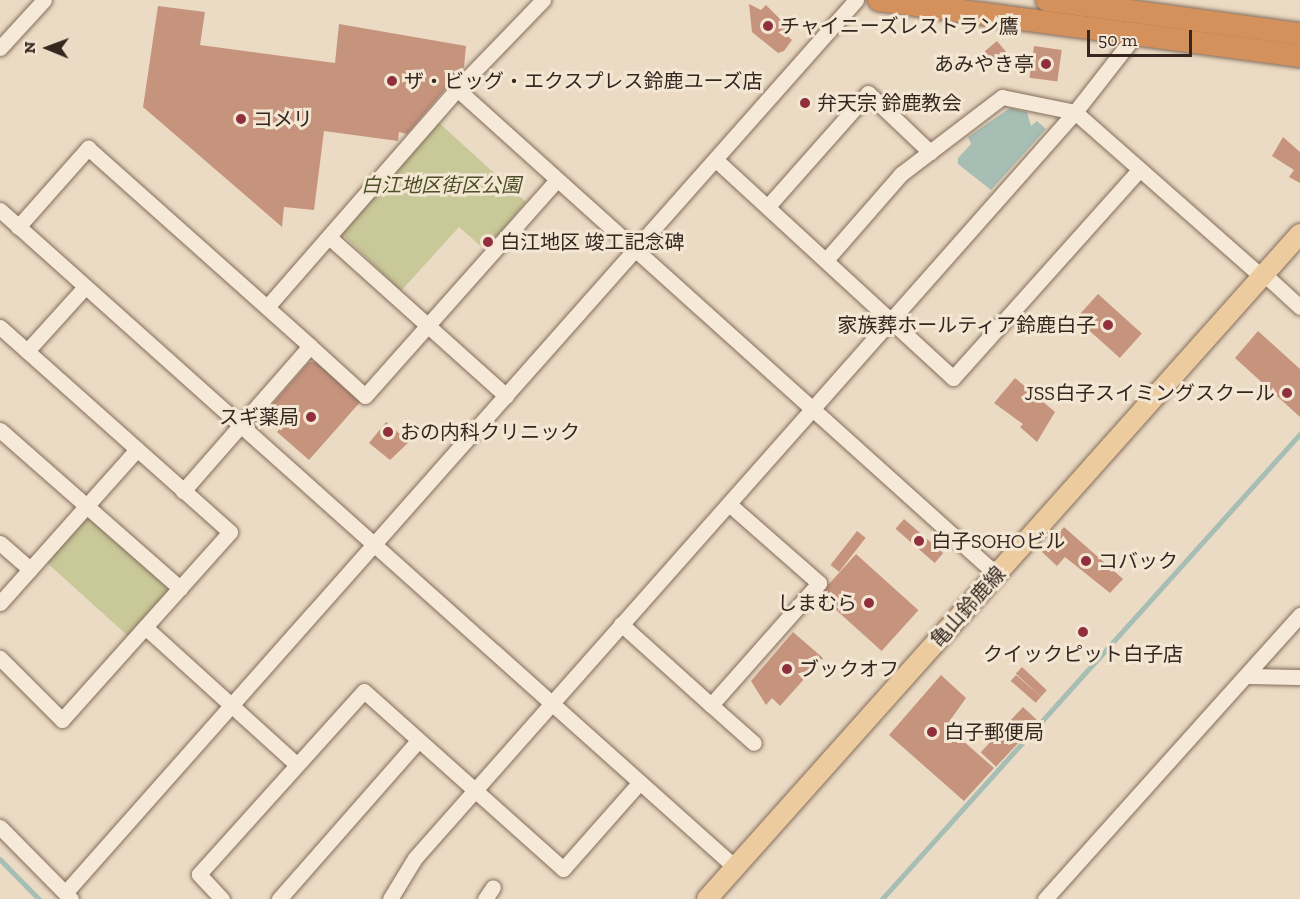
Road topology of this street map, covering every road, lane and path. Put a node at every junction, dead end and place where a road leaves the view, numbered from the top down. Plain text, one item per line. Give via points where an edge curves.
1 (44, 0) edge
2 (543, 0) edge
3 (856, 0) edge
4 (879, 0) edge
5 (1047, 0) edge
6 (1136, 34) junction
7 (1300, 34) edge
8 (0, 48) edge
9 (1300, 56) edge
10 (457, 89) junction
11 (1075, 112) junction
12 (930, 152) junction
13 (716, 159) junction
14 (1140, 169) junction
15 (556, 181) junction
16 (769, 206) junction
17 (0, 210) edge
18 (18, 226) junction
19 (1300, 234) edge
20 (329, 237) junction
21 (633, 251) junction
22 (826, 260) junction
23 (1263, 276) junction
24 (84, 288) junction
25 (1300, 307) edge
26 (267, 308) junction
27 (890, 322) junction
28 (426, 325) junction
29 (0, 327) edge
30 (310, 346) junction
31 (27, 351) junction
32 (506, 396) junction
33 (813, 410) junction
34 (240, 427) junction
35 (0, 430) edge
36 (137, 449) junction
37 (183, 491) junction
38 (729, 504) junction
39 (88, 506) junction
40 (0, 543) edge
41 (376, 544) junction
42 (30, 569) junction
43 (997, 575) junction
44 (180, 588) junction
45 (0, 603) edge
46 (1300, 615) edge
47 (621, 624) junction
48 (145, 627) junction
49 (0, 658) edge
50 (1245, 676) junction
51 (1300, 677) edge
52 (552, 704) junction
53 (234, 705) junction
54 (711, 705) junction
55 (418, 741) junction
56 (754, 743) dead end
57 (296, 764) junction
58 (639, 783) junction
59 (473, 793) junction
60 (0, 827) edge
61 (736, 868) junction
62 (68, 896) edge
63 (222, 899) edge
64 (279, 899) edge
65 (390, 899) edge
66 (707, 899) edge
67 (1045, 899) edge

1 - 8 street
2 - 10 street
3 - 13 street
4 - 6 highway
5 - 7 highway
6 - 9 highway
6 - 11 street
10 - 15 street
10 - 20 street
11 - 12 street via 1002,97
11 - 14 street
11 - 27 street
12 - 16 street via 868,93
12 - 22 street via 901,174
13 - 16 street
13 - 21 street
14 - 23 street
14 - 27 street via 953,378
15 - 21 street
15 - 28 street
16 - 22 street
17 - 18 street
18 - 24 street
18 - 26 street via 88,148
19 - 23 main road, 亀山鈴鹿線
20 - 26 street
20 - 28 street
21 - 32 street
21 - 33 street
22 - 27 street
23 - 25 street
23 - 43 main road, 亀山鈴鹿線
24 - 31 street
24 - 34 street
26 - 30 street
27 - 33 street
28 - 30 street via 365,396
28 - 32 street
29 - 31 street
30 - 34 street
31 - 36 street
32 - 41 street
33 - 38 street
33 - 43 street
34 - 37 street
34 - 41 street
35 - 39 street
36 - 37 street
36 - 39 street
37 - 44 street via 230,532
38 - 47 street
38 - 54 street via 819,583
39 - 42 street
39 - 44 street
40 - 42 street
41 - 52 street
41 - 53 street
42 - 45 street
43 - 61 main road, 亀山鈴鹿線
44 - 48 street
46 - 50 street
47 - 52 street
47 - 54 street
48 - 49 street via 62,720
48 - 53 street
50 - 51 street
50 - 67 street
52 - 58 street
52 - 59 street
53 - 57 street
53 - 62 street
54 - 56 street
55 - 57 street via 364,691
55 - 59 street
55 - 64 street
57 - 63 street via 199,874
58 - 59 street via 563,869
58 - 61 street
59 - 65 street via 415,858
60 - 62 street
61 - 66 main road, 亀山鈴鹿線

